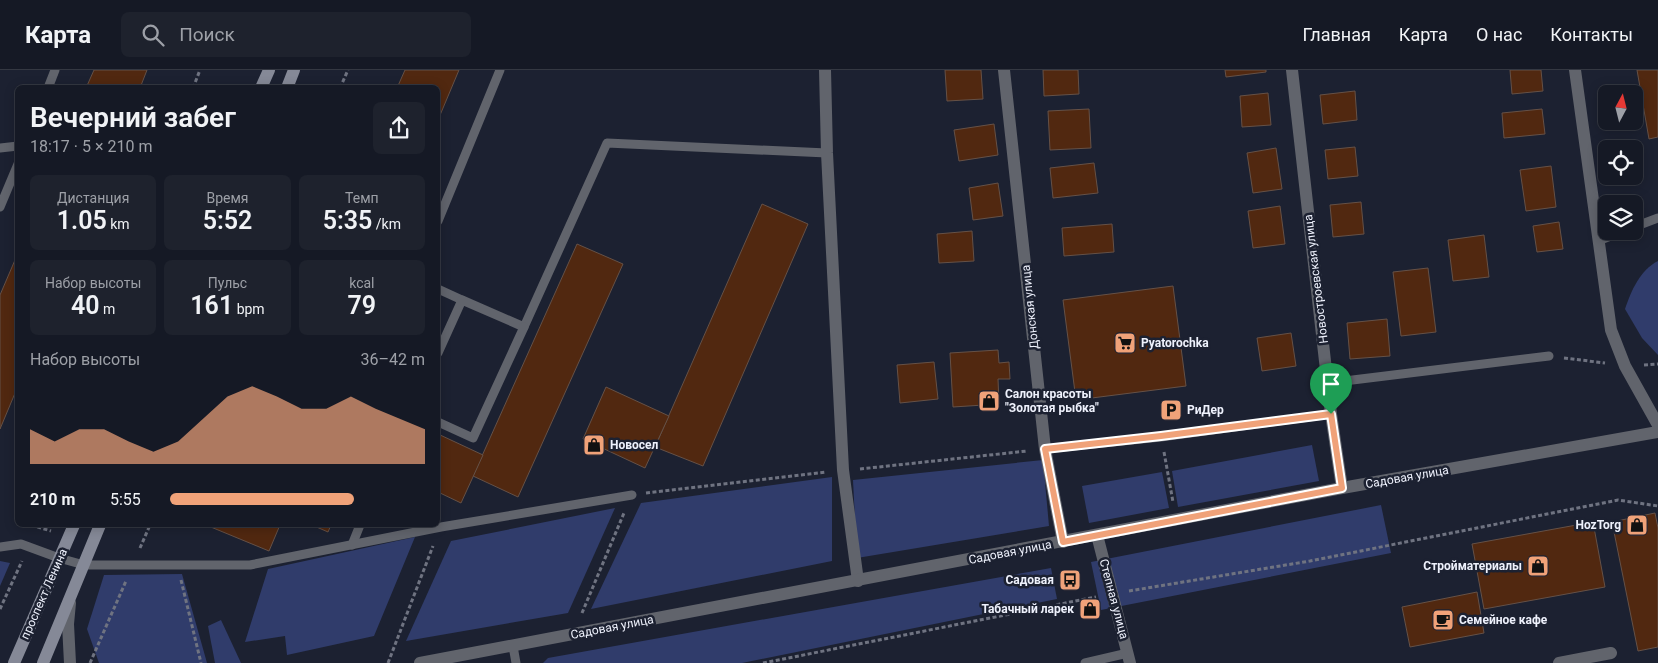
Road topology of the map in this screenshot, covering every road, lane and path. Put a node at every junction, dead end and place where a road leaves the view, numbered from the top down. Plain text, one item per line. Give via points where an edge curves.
1 (55, 70) edge
2 (200, 70) edge
3 (268, 70) edge
4 (294, 70) edge
5 (348, 70) edge
6 (500, 70) edge
7 (825, 70) edge
8 (1004, 70) edge
9 (1292, 70) edge
10 (1575, 70) edge
11 (49, 85) edge
12 (194, 85) edge
13 (262, 85) edge
14 (288, 85) edge
15 (341, 85) edge
16 (15, 146) edge
17 (0, 148) edge
18 (827, 153) junction
19 (15, 171) edge
20 (0, 207) edge
21 (440, 216) edge
22 (1658, 218) edge
23 (1643, 224) edge
24 (1598, 241) joint
25 (440, 290) edge
26 (462, 300) junction
27 (524, 327) junction
28 (440, 349) edge
29 (1549, 356) dead end
30 (1328, 383) junction
31 (1331, 414) junction
32 (440, 423) edge
33 (1658, 425) edge
34 (1658, 432) edge
35 (1161, 436) junction
36 (1045, 449) junction
37 (1342, 488) junction
38 (632, 495) joint
39 (1658, 506) edge
40 (1176, 520) junction
41 (73, 527) edge
42 (99, 527) edge
43 (149, 527) edge
44 (359, 527) edge
45 (440, 527) junction
46 (1097, 535) junction
47 (1063, 542) junction
48 (352, 544) junction
49 (0, 547) edge
50 (28, 547) junction
51 (59, 558) junction
52 (84, 565) junction
53 (133, 565) junction
54 (178, 565) junction
55 (858, 581) junction
56 (1112, 594) junction
57 (70, 597) junction
58 (0, 609) edge
59 (574, 634) junction
60 (513, 646) junction
61 (1611, 653) dead end
62 (1129, 658) edge
63 (14, 663) edge
64 (43, 663) edge
65 (70, 663) edge
66 (202, 663) edge
67 (388, 663) edge
68 (420, 663) edge
69 (516, 663) edge
70 (763, 663) edge
71 (1085, 663) edge
72 (1559, 663) edge

1 - 11 lane
2 - 12 path
3 - 13 main road
4 - 14 main road
5 - 15 path
6 - 21 lane
7 - 18 street
8 - 36 street, Донская улица
9 - 30 street, Новостроевская улица
10 - 24 street
16 - 17 lane
18 - 27 lane via 607,143
18 - 55 street via 843,470
19 - 20 lane
22 - 23 lane
24 - 33 street via 1611,330 1625,366
25 - 26 lane
26 - 27 lane
26 - 28 lane
27 - 32 lane via 472,438
29 - 30 lane
30 - 31 street, Новостроевская улица
31 - 35 lane
31 - 37 street, Новостроевская улица
34 - 37 street, Садовая улица
35 - 36 lane
35 - 40 path
36 - 47 street, Донская улица
37 - 40 street, Садовая улица
38 - 45 lane
38 - 59 path
39 - 56 path via 1618,500 1310,561
40 - 46 street, Садовая улица
41 - 51 main road, проспект Ленина
42 - 52 main road, проспект Ленина
43 - 53 path
44 - 48 lane
45 - 48 lane
45 - 67 path
46 - 47 street, Садовая улица
46 - 56 street, Степная улица
47 - 55 street, Садовая улица
48 - 54 lane via 250,565
49 - 50 lane via 21,544
50 - 51 lane
50 - 58 path
51 - 52 lane
51 - 63 main road, проспект Ленина
52 - 53 lane
52 - 57 main road, проспект Ленина
53 - 54 lane
54 - 66 path
55 - 59 street, Садовая улица
56 - 62 street, Степная улица
56 - 70 path
57 - 64 main road, проспект Ленина
57 - 65 street
59 - 60 street, Садовая улица
60 - 68 street, Садовая улица
60 - 69 lane
61 - 72 street
62 - 71 lane

